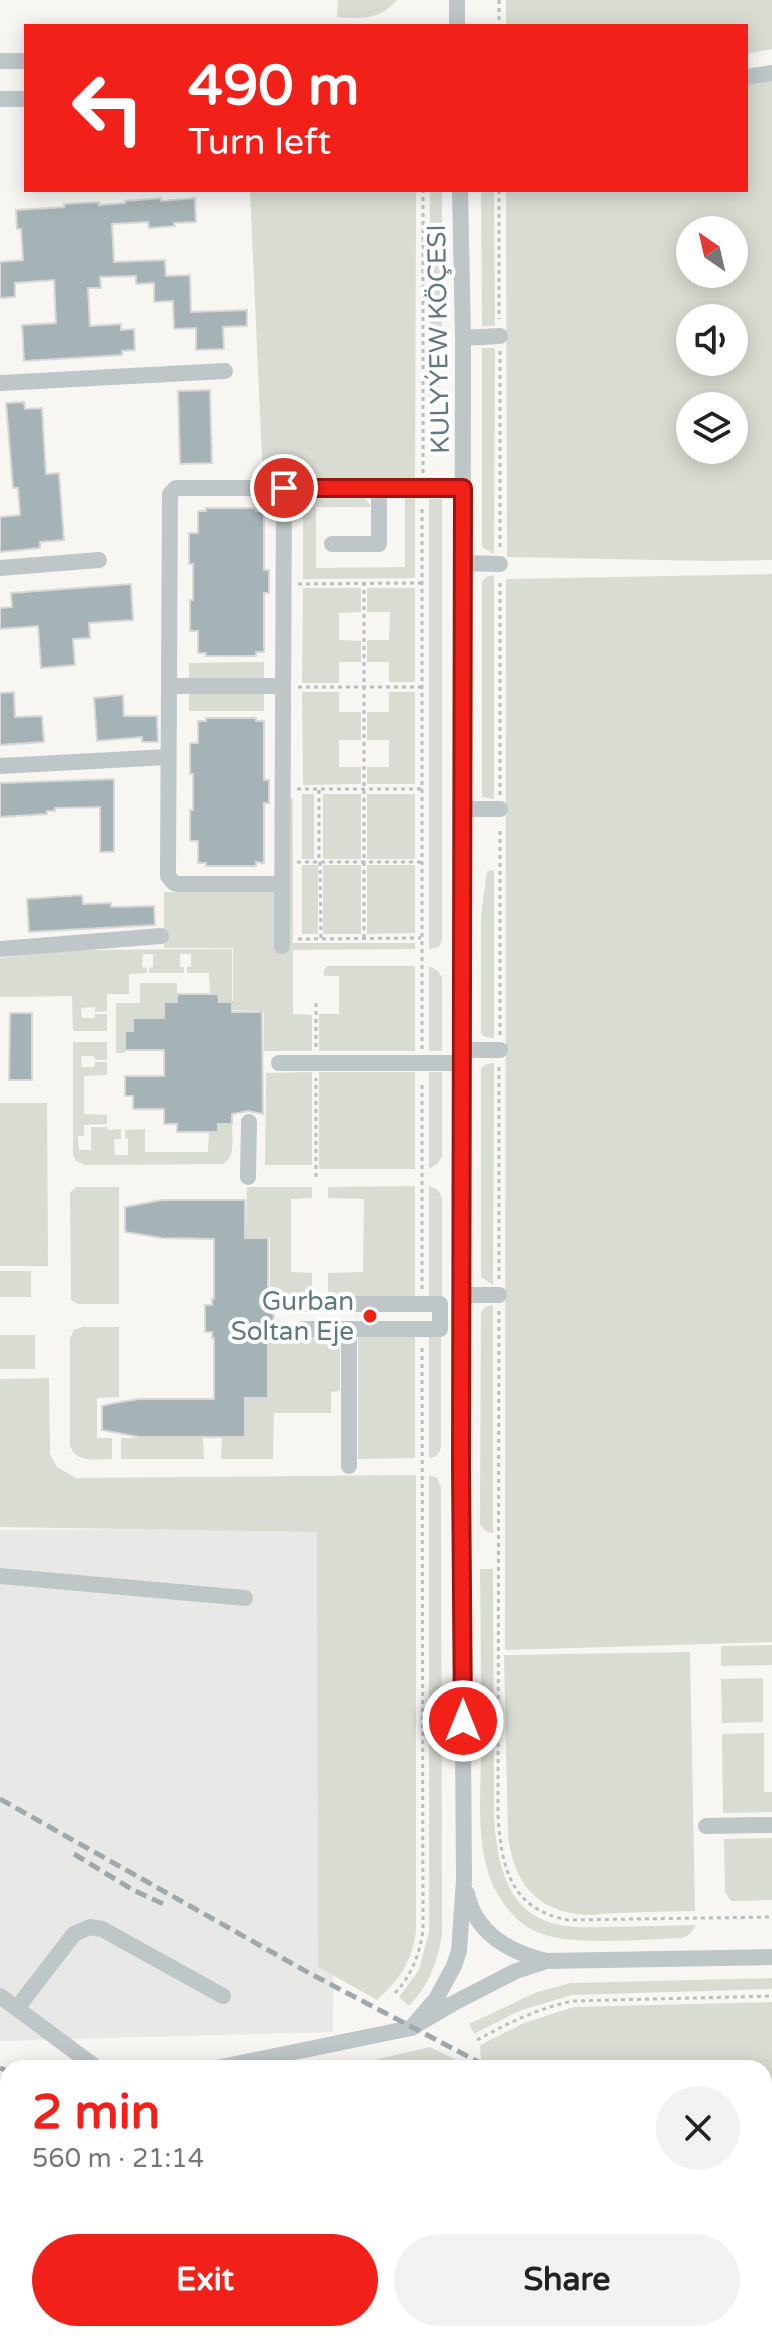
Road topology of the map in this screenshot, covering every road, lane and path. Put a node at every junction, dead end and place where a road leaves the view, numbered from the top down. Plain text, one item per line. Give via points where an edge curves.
1 (457, 0) edge
2 (499, 0) edge
3 (457, 24) edge
4 (499, 24) edge
5 (0, 61) edge
6 (24, 61) edge
7 (772, 73) edge
8 (748, 77) edge
9 (0, 99) edge
10 (24, 99) edge
11 (423, 192) edge
12 (460, 192) edge
13 (499, 192) edge
14 (500, 336) junction
15 (463, 338) junction
16 (225, 371) dead end
17 (0, 383) edge
18 (423, 480) dead end
19 (284, 488) junction
20 (379, 488) junction
21 (463, 488) junction
22 (422, 498) dead end
23 (332, 544) dead end
24 (99, 560) dead end
25 (463, 563) junction
26 (500, 564) junction
27 (0, 568) edge
28 (364, 583) junction
29 (422, 583) junction
30 (298, 584) dead end
31 (169, 686) junction
32 (290, 687) junction
33 (364, 687) junction
34 (422, 687) junction
35 (168, 757) junction
36 (0, 766) edge
37 (297, 789) dead end
38 (319, 789) junction
39 (364, 789) junction
40 (422, 789) junction
41 (463, 809) junction
42 (500, 809) junction
43 (297, 862) dead end
44 (320, 862) junction
45 (364, 862) junction
46 (421, 862) junction
47 (282, 884) junction
48 (161, 936) dead end
49 (364, 938) junction
50 (421, 938) junction
51 (321, 939) junction
52 (290, 942) joint
53 (0, 949) edge
54 (316, 1002) dead end
55 (500, 1050) junction
56 (316, 1051) dead end
57 (422, 1051) dead end
58 (462, 1057) junction
59 (279, 1063) dead end
60 (316, 1072) dead end
61 (422, 1072) dead end
62 (249, 1122) dead end
63 (248, 1177) dead end
64 (316, 1177) dead end
65 (461, 1295) junction
66 (499, 1295) junction
67 (422, 1297) dead end
68 (303, 1304) dead end
69 (440, 1316) junction
70 (461, 1316) junction
71 (303, 1329) dead end
72 (349, 1329) junction
73 (422, 1335) dead end
74 (349, 1466) dead end
75 (0, 1576) edge
76 (245, 1598) dead end
77 (772, 1825) edge
78 (706, 1826) dead end
79 (464, 1880) junction
80 (772, 1917) edge
81 (772, 1957) edge
82 (546, 1961) junction
83 (395, 1993) dead end
84 (0, 1996) edge
85 (223, 1996) dead end
86 (772, 1996) edge
87 (17, 2008) junction
88 (411, 2028) junction
89 (477, 2040) dead end
90 (86, 2060) edge
91 (256, 2060) edge

1 - 3 street
2 - 4 path
5 - 6 street
7 - 8 street
9 - 10 street
11 - 18 path
12 - 15 street, KULYÝEW KÖÇESI
13 - 14 path
14 - 15 street
14 - 26 path
15 - 21 street, KULYÝEW KÖÇESI
16 - 17 street
19 - 20 street
19 - 31 street via 176,488 170,494
19 - 32 street
20 - 21 street
20 - 23 street via 379,544
21 - 25 street, KULYÝEW KÖÇESI
22 - 29 path
24 - 27 street
25 - 26 street
25 - 41 street, KULYÝEW KÖÇESI
26 - 42 path
28 - 29 path
28 - 30 path
28 - 33 path
29 - 34 path
31 - 32 street
31 - 35 street
32 - 33 path
32 - 47 street
33 - 34 path
33 - 39 path
34 - 40 path
35 - 36 street
35 - 47 street via 171,880
37 - 38 path
38 - 39 path
38 - 44 path
39 - 40 path
39 - 45 path
40 - 46 path
41 - 42 street
41 - 58 street, KULYÝEW KÖÇESI
42 - 55 path
43 - 44 path
44 - 45 path
44 - 51 path
45 - 46 path
45 - 49 path
46 - 50 path
47 - 52 street
48 - 53 street
49 - 50 path
49 - 51 path
50 - 57 path
51 - 52 path
54 - 56 path
55 - 58 street
55 - 66 path
58 - 59 street
58 - 65 street, KULYÝEW KÖÇESI
60 - 64 path
61 - 67 path
62 - 63 street
65 - 66 street
65 - 70 street, KULYÝEW KÖÇESI
66 - 80 path via 498,1818 507,1872 527,1902 568,1920
68 - 69 street via 440,1304
69 - 70 street
69 - 72 street via 440,1329
70 - 79 street, KULYÝEW KÖÇESI
71 - 72 street
72 - 74 street
73 - 83 path via 423,1931 413,1967
75 - 76 street
77 - 78 street
79 - 82 street via 469,1904 489,1933 523,1956
79 - 88 street via 454,1966 436,1999
81 - 82 street
82 - 88 street via 516,1971
84 - 87 street
85 - 87 street via 90,1927 74,1934
86 - 89 path via 573,2001 522,2017
87 - 90 street
88 - 91 street

